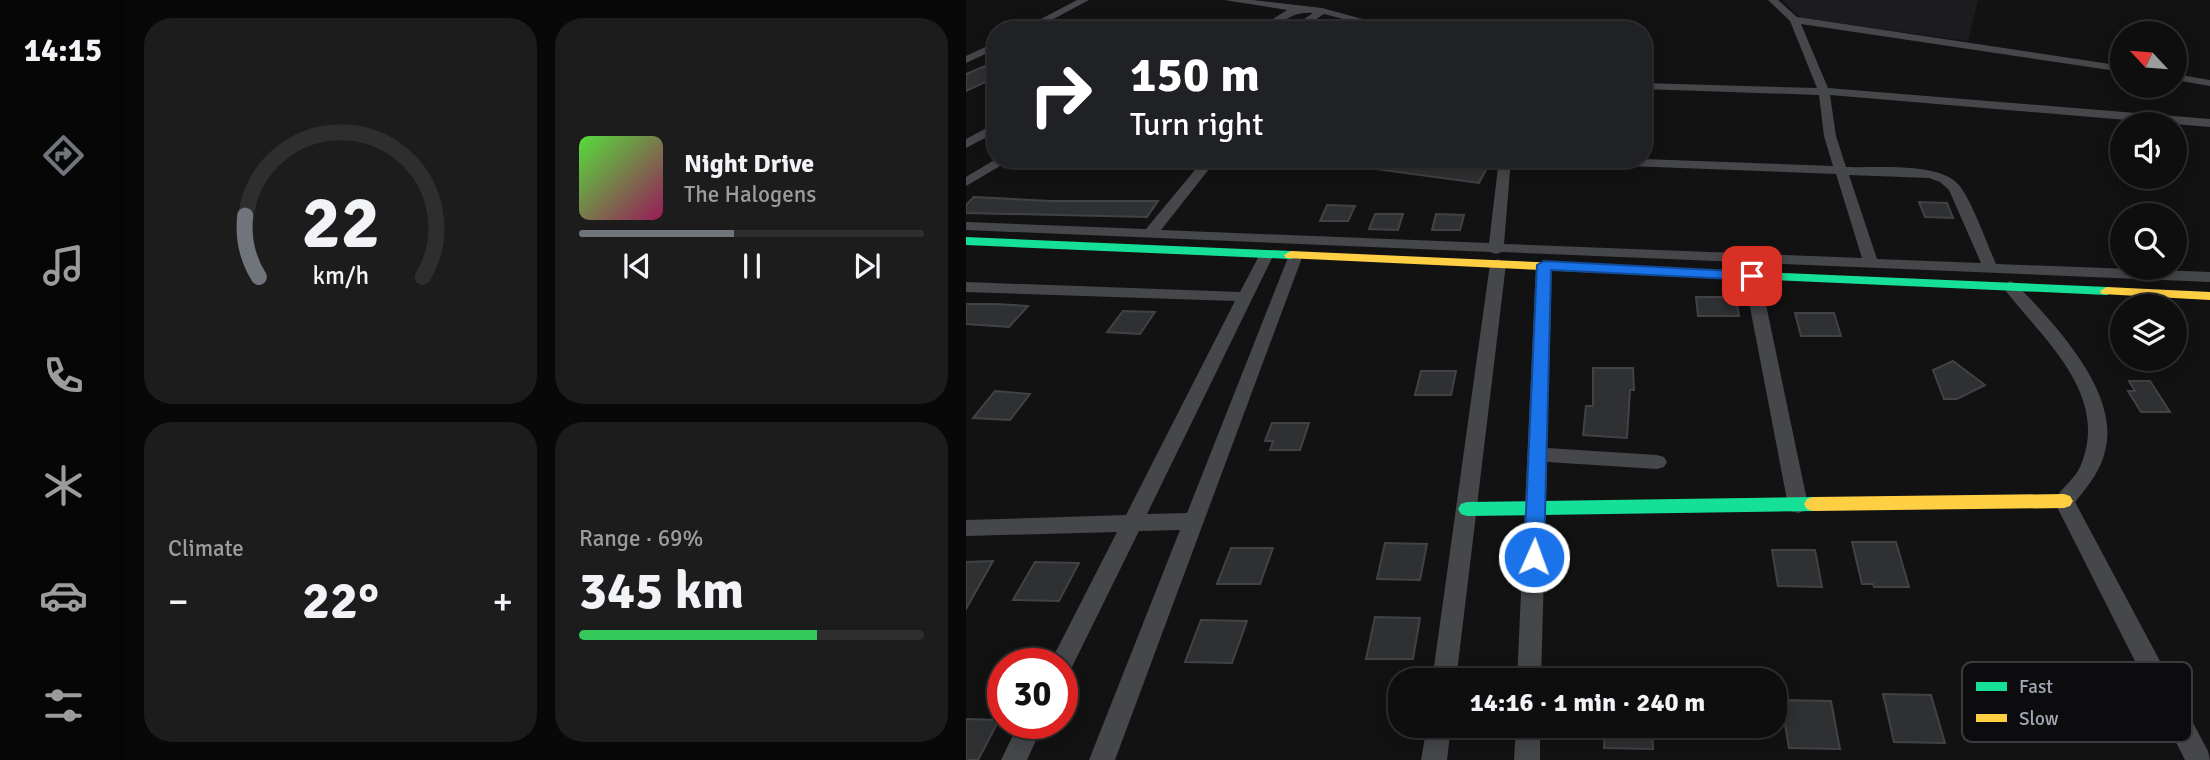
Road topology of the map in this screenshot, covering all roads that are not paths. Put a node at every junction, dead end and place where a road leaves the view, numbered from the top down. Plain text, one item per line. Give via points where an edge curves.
1 (1084, 0) edge
2 (1229, 0) edge
3 (1773, 0) edge
4 (1297, 8) junction
5 (1322, 11) junction
6 (1794, 19) junction
7 (1043, 21) edge
8 (1275, 21) edge
9 (1307, 21) edge
10 (1362, 21) edge
11 (987, 50) edge
12 (966, 60) edge
13 (2110, 67) edge
14 (2188, 79) edge
15 (2210, 83) edge
16 (1652, 86) edge
17 (1824, 92) junction
18 (2210, 123) edge
19 (987, 132) edge
20 (966, 144) edge
21 (1652, 163) edge
22 (990, 168) edge
23 (1204, 168) edge
24 (1504, 168) edge
25 (1840, 170) junction
26 (966, 182) edge
27 (966, 226) edge
28 (1149, 235) junction
29 (966, 241) edge
30 (1267, 254) junction
31 (1296, 256) junction
32 (1497, 257) junction
33 (1871, 264) junction
34 (1544, 265) junction
35 (1991, 269) junction
36 (1752, 276) junction
37 (2210, 277) edge
38 (966, 286) edge
39 (2010, 286) junction
40 (2210, 296) edge
41 (1245, 297) junction
42 (1537, 454) junction
43 (1657, 462) dead end
44 (2064, 501) junction
45 (1798, 505) junction
46 (1536, 508) junction
47 (1467, 509) junction
48 (1194, 522) junction
49 (1132, 523) junction
50 (966, 528) edge
51 (1070, 648) edge
52 (2148, 662) edge
53 (1446, 668) edge
54 (1530, 668) edge
55 (1437, 738) edge
56 (1528, 738) edge
57 (1024, 739) edge
58 (2190, 742) edge
59 (1014, 760) edge
60 (1102, 760) edge
61 (1434, 760) edge
62 (1527, 760) edge
63 (2199, 760) edge

1 - 7 street
2 - 4 street
3 - 6 street
4 - 5 street
4 - 8 street
5 - 9 street
5 - 10 street
6 - 13 street
6 - 17 street
11 - 12 street
14 - 15 street
16 - 17 street
17 - 18 street
17 - 25 street
19 - 20 street
21 - 25 street
22 - 26 street
23 - 28 street
24 - 32 street
25 - 33 street
25 - 35 street via 1922,173 1949,182
27 - 28 street
28 - 32 street
29 - 30 street
30 - 31 street
30 - 41 street
31 - 32 street
31 - 48 street
32 - 33 street
32 - 34 street
32 - 47 street
33 - 35 street
34 - 36 street
34 - 42 street
35 - 37 street
36 - 39 street
36 - 45 street
38 - 41 street
39 - 40 street
39 - 44 street via 2055,338 2095,405 2100,437 2094,465
41 - 49 street
42 - 43 street
42 - 46 street
44 - 45 street
44 - 52 street
45 - 46 street
46 - 47 street
46 - 54 street
47 - 53 street
48 - 49 street
48 - 60 street
49 - 50 street
49 - 51 street
55 - 61 street
56 - 62 street
57 - 59 street
58 - 63 street

